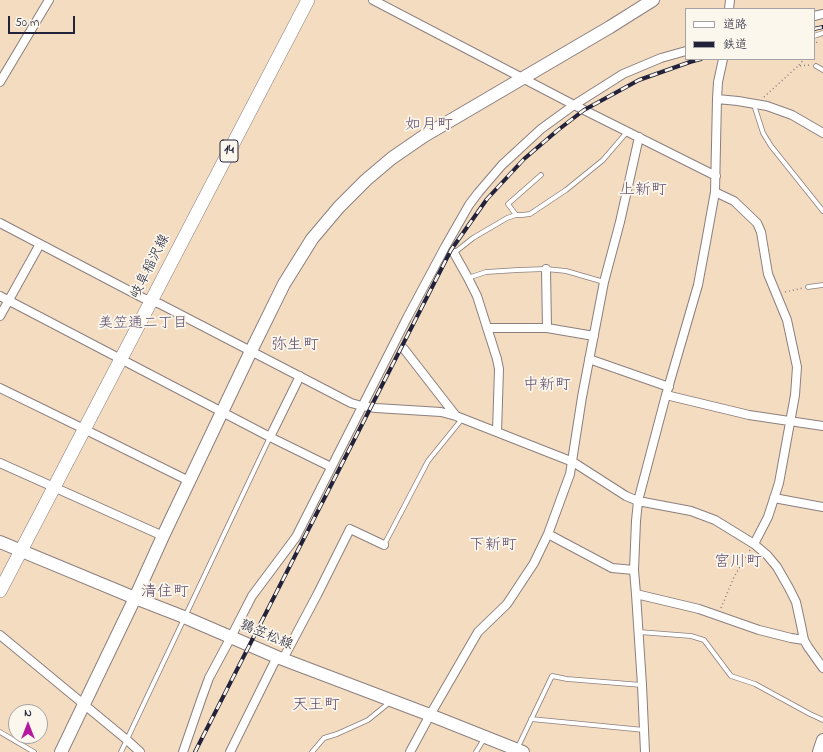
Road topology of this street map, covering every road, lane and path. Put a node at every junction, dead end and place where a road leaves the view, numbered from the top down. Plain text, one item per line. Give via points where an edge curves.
1 (49, 0) edge
2 (308, 0) edge
3 (373, 0) edge
4 (653, 0) edge
5 (685, 51) edge
6 (723, 60) edge
7 (803, 60) edge
8 (798, 66) junction
9 (816, 66) joint
10 (823, 70) edge
11 (522, 78) junction
12 (0, 82) edge
13 (717, 100) junction
14 (574, 105) junction
15 (758, 105) junction
16 (627, 131) junction
17 (823, 133) edge
18 (639, 138) junction
19 (541, 175) dead end
20 (716, 176) junction
21 (715, 192) junction
22 (823, 211) edge
23 (516, 215) junction
24 (0, 223) edge
25 (40, 244) junction
26 (454, 253) joint
27 (546, 269) junction
28 (468, 278) junction
29 (604, 282) junction
30 (823, 284) edge
31 (808, 287) joint
32 (776, 294) junction
33 (0, 296) edge
34 (9, 301) junction
35 (151, 301) junction
36 (0, 316) edge
37 (487, 328) junction
38 (547, 328) junction
39 (594, 336) junction
40 (404, 350) dead end
41 (251, 351) junction
42 (121, 358) junction
43 (589, 359) junction
44 (300, 376) junction
45 (0, 388) edge
46 (668, 391) junction
47 (362, 406) junction
48 (223, 412) junction
49 (459, 417) junction
50 (790, 422) junction
51 (823, 426) edge
52 (84, 429) junction
53 (497, 432) junction
54 (270, 437) junction
55 (573, 462) junction
56 (0, 463) edge
57 (331, 467) junction
58 (189, 481) junction
59 (54, 487) junction
60 (774, 498) junction
61 (638, 501) junction
62 (823, 507) edge
63 (548, 534) junction
64 (163, 536) junction
65 (0, 542) edge
66 (754, 544) junction
67 (384, 545) joint
68 (21, 550) junction
69 (634, 570) junction
70 (0, 591) edge
71 (636, 594) junction
72 (135, 598) junction
73 (718, 616) junction
74 (184, 617) junction
75 (639, 632) junction
76 (0, 635) edge
77 (230, 637) junction
78 (804, 640) junction
79 (280, 658) junction
80 (823, 668) edge
81 (642, 685) junction
82 (392, 701) junction
83 (84, 705) junction
84 (430, 715) junction
85 (531, 719) junction
86 (823, 720) edge
87 (644, 730) junction
88 (0, 732) edge
89 (485, 737) junction
90 (127, 740) junction
91 (823, 740) edge
92 (520, 751) edge
93 (34, 752) edge
94 (61, 752) edge
95 (121, 752) edge
96 (140, 752) edge
97 (183, 752) edge
98 (230, 752) edge
99 (312, 752) edge
100 (410, 752) edge
101 (476, 752) edge
102 (645, 752) edge
103 (819, 752) edge

1 - 12 street
2 - 35 main road, 岐阜稲沢線 / 14
3 - 11 street
4 - 11 street via 610,28
5 - 14 street via 623,74
6 - 13 street
7 - 8 path
8 - 9 path
8 - 15 path
9 - 10 lane
11 - 14 street
11 - 41 street via 392,158 339,207 312,240 284,284
13 - 15 street
13 - 20 street
14 - 16 street
14 - 47 street via 541,129 502,165 469,205
15 - 17 street via 792,115
15 - 22 lane via 755,108 763,133
16 - 18 street
16 - 23 lane via 603,160 566,190 530,214
18 - 20 street
18 - 29 street
19 - 23 lane via 508,204
20 - 21 street
21 - 32 street via 734,202 757,223 768,274
21 - 46 street via 698,285
23 - 26 lane via 473,238
24 - 25 street
25 - 34 street
25 - 35 street
26 - 28 street
27 - 28 lane via 486,272
27 - 29 lane via 566,271
27 - 38 street
28 - 37 street via 477,296
29 - 39 street
30 - 31 lane
31 - 32 path
32 - 50 street via 787,320 797,367
33 - 34 street
34 - 36 street
34 - 42 street
35 - 41 street
35 - 42 main road, 岐阜稲沢線 / 14
37 - 38 street
37 - 53 street via 499,369
38 - 39 street
39 - 43 street
40 - 49 street
41 - 44 street
41 - 48 street
42 - 48 street
42 - 52 main road, 岐阜稲沢線 / 14
43 - 46 street
43 - 55 street
44 - 47 street via 351,403
44 - 54 street
45 - 52 street
46 - 50 street via 748,415
46 - 61 street
47 - 49 street via 442,412
47 - 57 street
48 - 54 street
48 - 58 street
49 - 53 street
49 - 67 lane via 428,461
50 - 51 street
50 - 60 street
52 - 58 street
52 - 59 main road, 岐阜稲沢線 / 14
53 - 55 street
54 - 57 street
54 - 74 lane
55 - 61 street
55 - 63 street
56 - 59 street
57 - 77 street via 296,536 252,596
58 - 64 street
59 - 64 street
59 - 68 main road, 岐阜稲沢線 / 14
60 - 62 street
60 - 66 street via 768,517
61 - 66 street via 691,511 715,520
61 - 69 street
63 - 69 street via 612,568
63 - 84 street via 534,563 507,604 478,632
64 - 72 street
65 - 68 street, 鶉笠松線
66 - 73 path via 734,577
66 - 78 street via 777,567 789,588 796,602
67 - 79 street via 350,529 317,595
68 - 70 main road, 岐阜稲沢線 / 14
68 - 72 street, 鶉笠松線
69 - 71 street
71 - 73 street
71 - 75 street
72 - 74 street, 鶉笠松線
72 - 83 street
73 - 78 street via 759,630
74 - 77 street, 鶉笠松線
74 - 90 lane
75 - 81 street
75 - 86 lane via 691,636 704,640 731,676 755,684
76 - 83 street
77 - 79 street, 鶉笠松線
77 - 97 street via 204,692
78 - 80 street
79 - 82 street, 鶉笠松線
79 - 98 street
81 - 85 lane via 567,680 552,676
81 - 87 street
82 - 84 street, 鶉笠松線
82 - 99 lane via 368,720 324,738
83 - 90 street
83 - 94 street
84 - 89 street, 鶉笠松線
84 - 100 street
85 - 87 lane
85 - 92 lane
87 - 102 street
88 - 93 lane
89 - 92 street, 鶉笠松線
89 - 101 lane
90 - 95 lane
90 - 96 street
91 - 103 street

